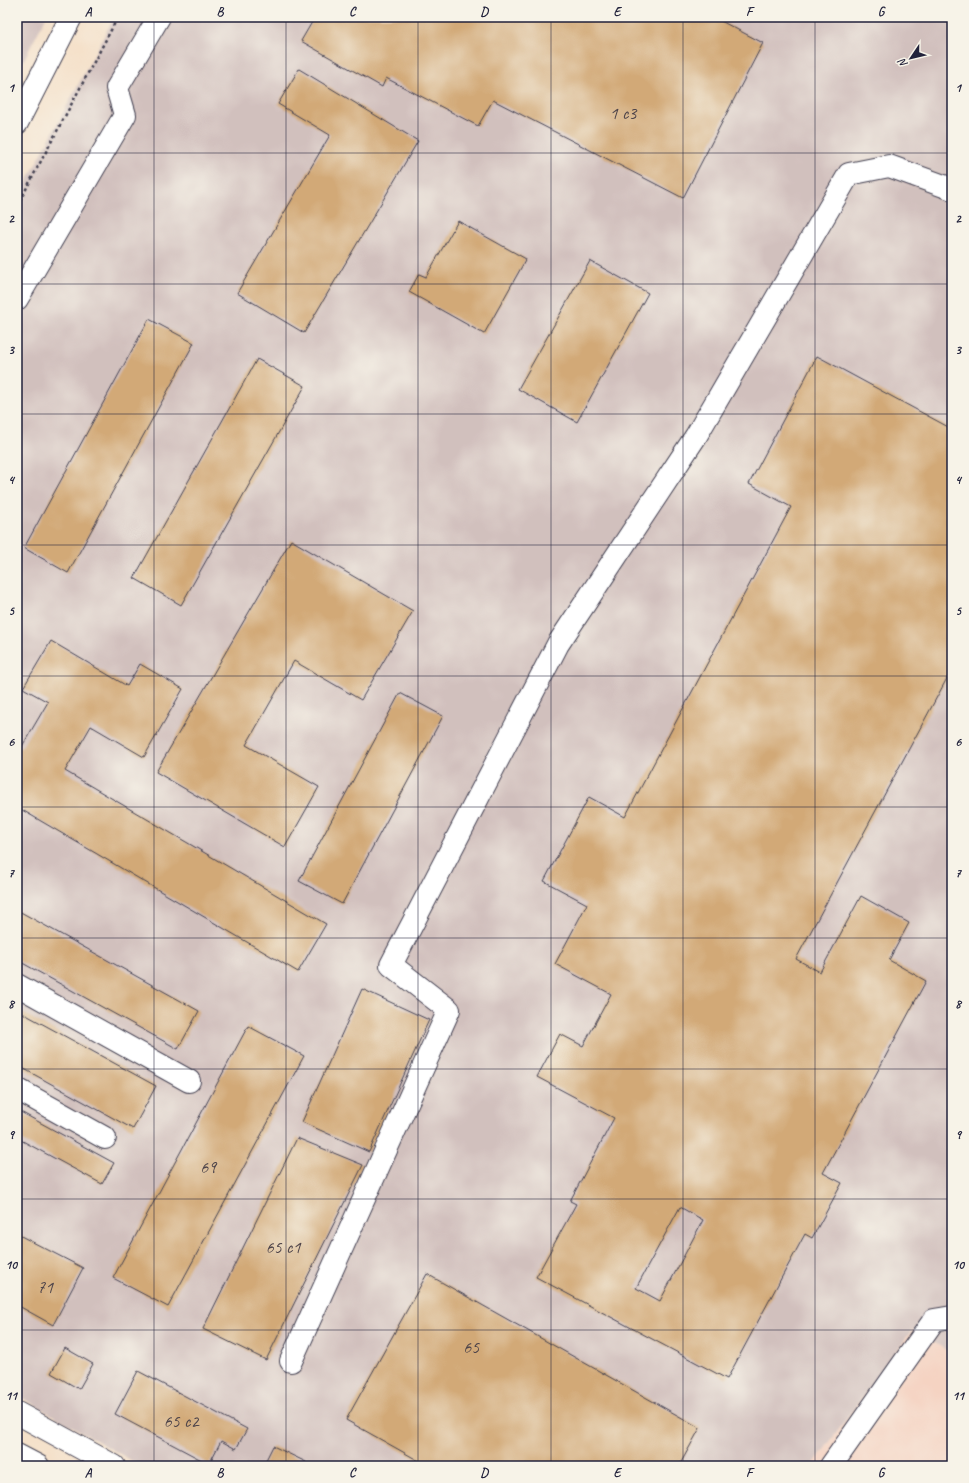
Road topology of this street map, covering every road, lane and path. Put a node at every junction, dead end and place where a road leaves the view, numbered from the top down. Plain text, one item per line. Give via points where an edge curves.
1 (71, 17) edge
2 (118, 17) edge
3 (159, 17) edge
4 (17, 123) edge
5 (952, 189) edge
6 (17, 206) edge
7 (17, 299) edge
8 (17, 985) edge
9 (189, 1081) dead end
10 (17, 1089) edge
11 (105, 1138) dead end
12 (952, 1317) edge
13 (291, 1361) dead end
14 (17, 1413) edge
15 (17, 1454) edge
16 (38, 1466) edge
17 (114, 1466) edge
18 (831, 1466) edge

1 - 4 main road
2 - 6 path
3 - 7 main road via 117,88 124,115
5 - 13 main road via 889,166 849,174 696,436 558,644 391,964 449,1010
8 - 9 main road
10 - 11 main road
12 - 18 main road via 934,1320
14 - 17 main road
15 - 16 main road

